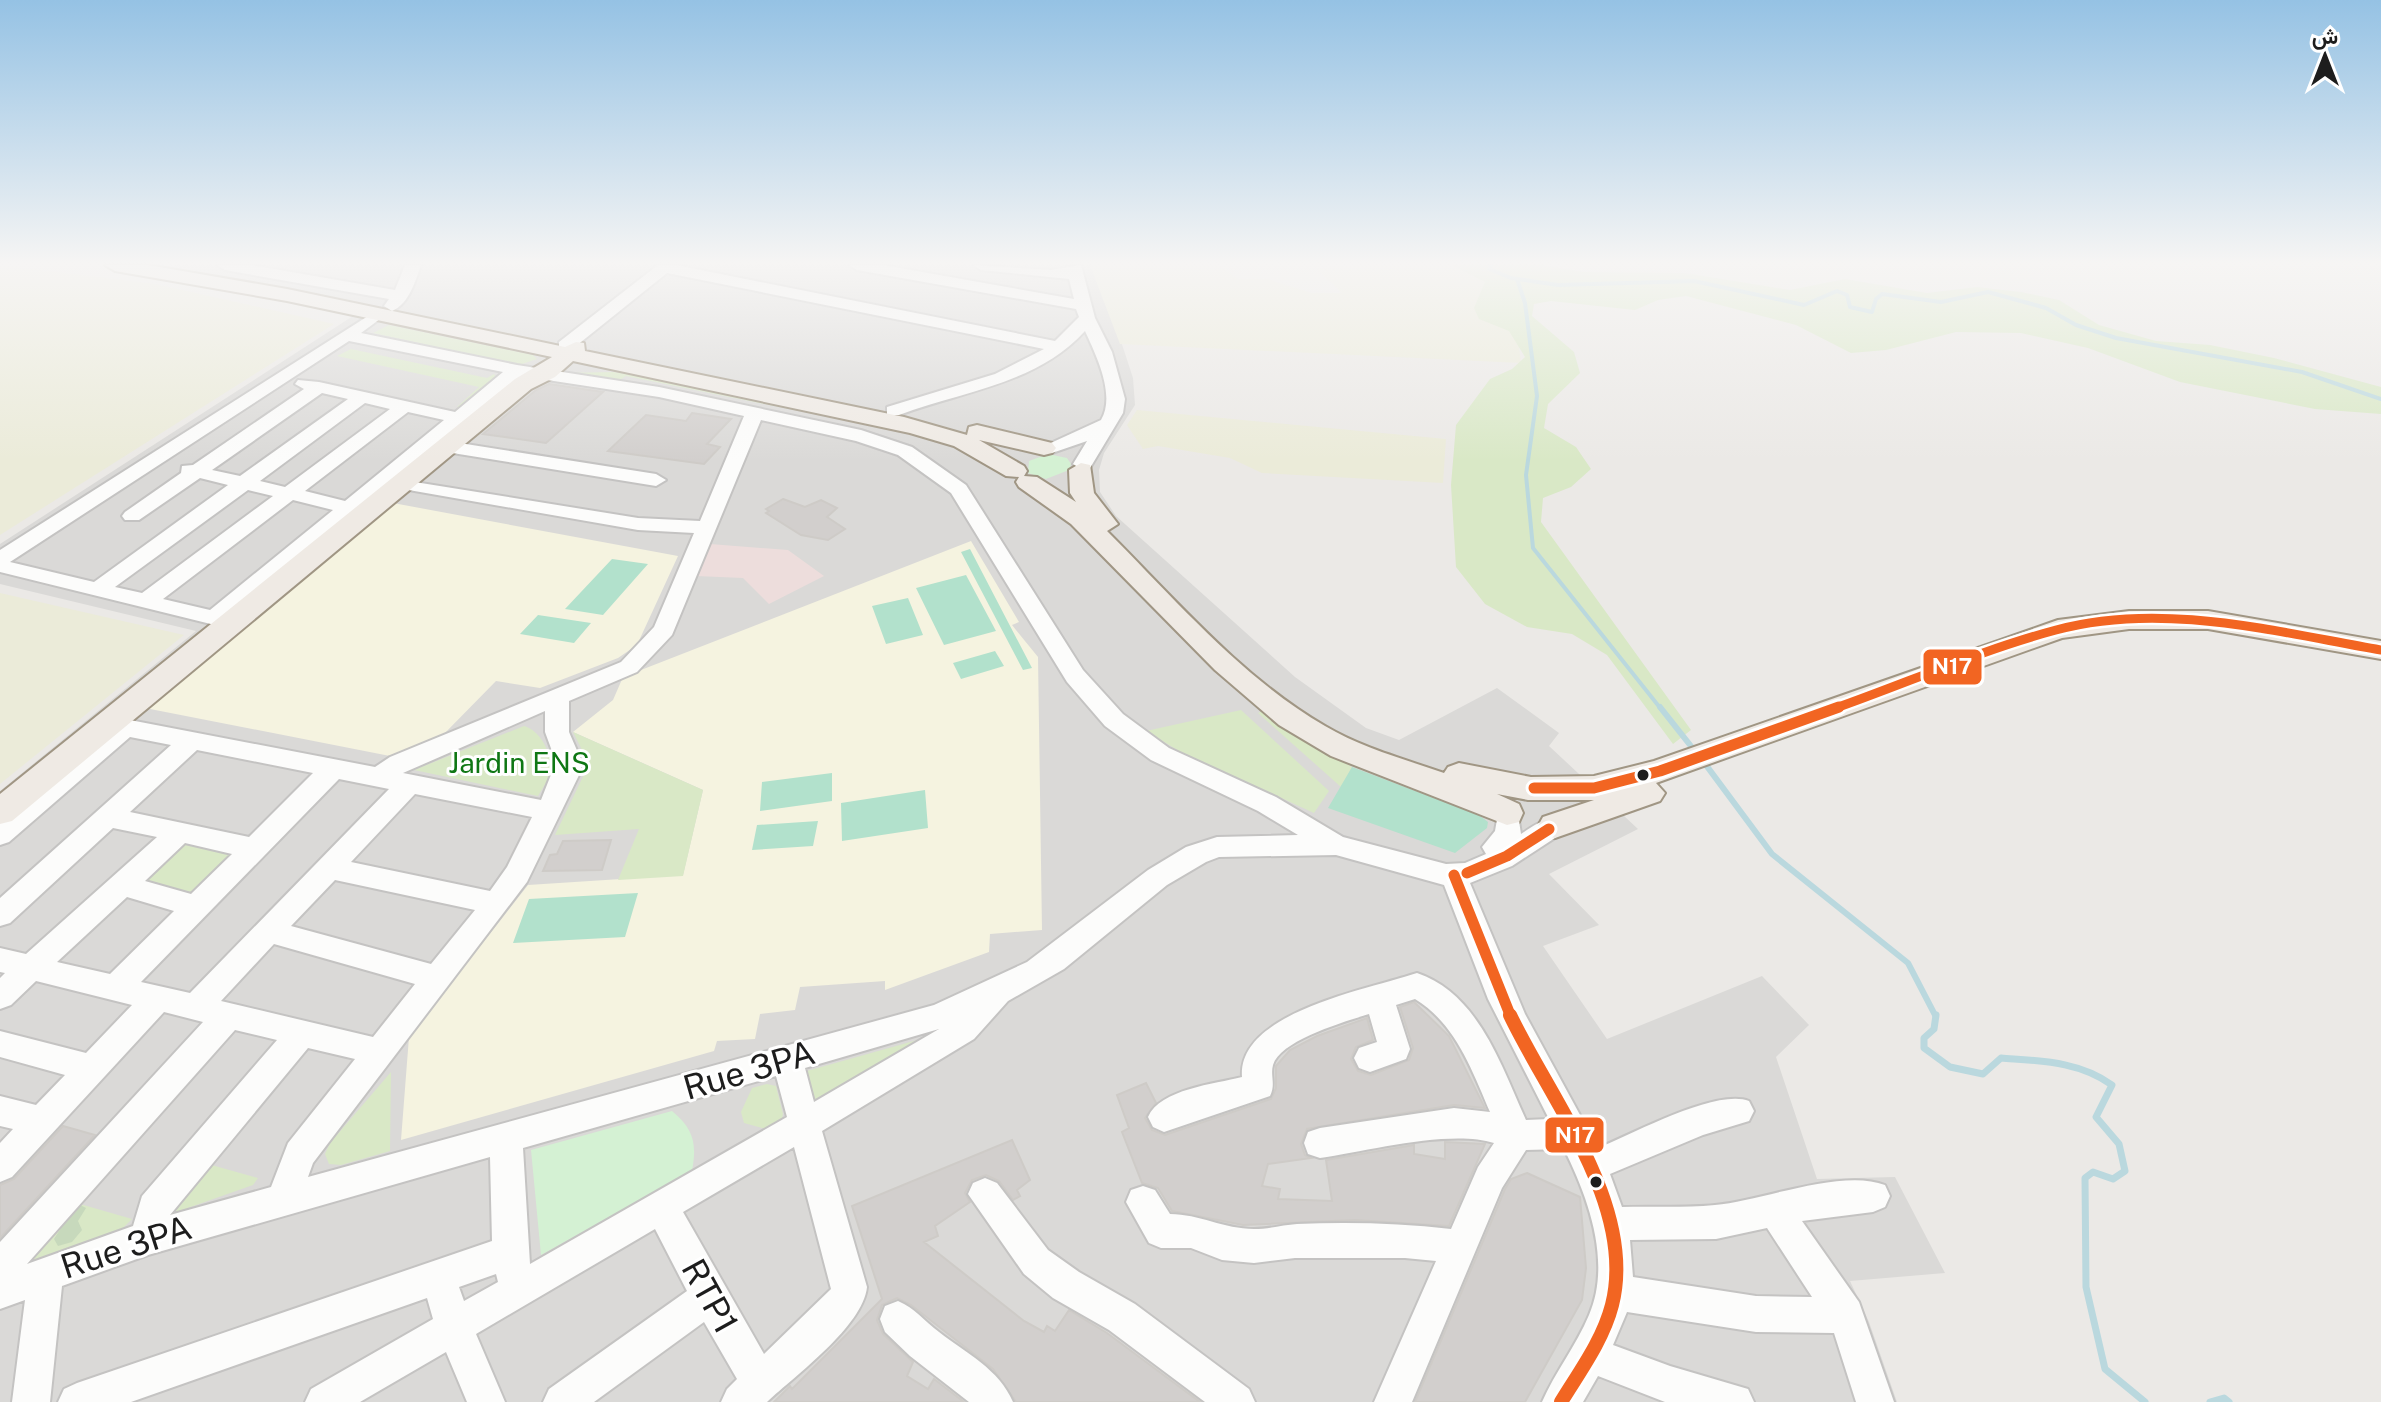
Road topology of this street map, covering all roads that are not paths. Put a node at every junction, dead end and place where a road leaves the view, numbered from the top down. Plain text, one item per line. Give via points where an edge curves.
1 (352, 330) edge
2 (434, 330) edge
3 (588, 330) edge
4 (978, 330) edge
5 (1072, 330) edge
6 (1092, 330) edge
7 (345, 335) junction
8 (1060, 347) junction
9 (547, 364) junction
10 (278, 378) junction
11 (319, 387) junction
12 (362, 397) junction
13 (405, 406) junction
14 (893, 411) junction
15 (755, 413) junction
16 (468, 420) junction
17 (1108, 423) junction
18 (447, 447) junction
19 (1048, 447) junction
20 (158, 456) junction
21 (203, 467) junction
22 (1082, 467) junction
23 (1022, 476) junction
24 (250, 479) junction
25 (656, 480) dead end
26 (403, 483) junction
27 (294, 490) junction
28 (363, 506) junction
29 (132, 516) dead end
30 (704, 527) junction
31 (0, 559) edge
32 (0, 566) edge
33 (97, 590) junction
34 (146, 601) junction
35 (223, 620) junction
36 (2381, 650) edge
37 (2381, 661) edge
38 (557, 696) junction
39 (118, 726) junction
40 (192, 740) junction
41 (1752, 747) junction
42 (334, 768) junction
43 (380, 777) junction
44 (1667, 778) junction
45 (410, 783) junction
46 (1531, 788) junction
47 (549, 811) junction
48 (0, 812) edge
49 (1508, 814) junction
50 (108, 817) junction
51 (1552, 828) junction
52 (181, 831) junction
53 (0, 835) edge
54 (1336, 845) junction
55 (253, 848) junction
56 (1498, 853) junction
57 (330, 868) junction
58 (1461, 874) junction
59 (122, 885) junction
60 (496, 903) junction
61 (194, 906) junction
62 (2, 911) edge
63 (269, 931) junction
64 (0, 960) edge
65 (31, 967) junction
66 (437, 978) junction
67 (116, 988) junction
68 (1001, 994) junction
69 (0, 996) edge
70 (1379, 997) junction
71 (158, 998) junction
72 (196, 1007) junction
73 (229, 1015) junction
74 (302, 1033) junction
75 (0, 1044) edge
76 (380, 1052) junction
77 (1370, 1058) dead end
78 (787, 1060) junction
79 (91, 1068) junction
80 (0, 1111) edge
81 (1738, 1111) dead end
82 (1164, 1117) dead end
83 (40, 1121) junction
84 (803, 1126) junction
85 (1573, 1134) junction
86 (1517, 1135) junction
87 (506, 1139) junction
88 (1320, 1143) dead end
89 (0, 1166) edge
90 (1589, 1167) junction
91 (985, 1194) dead end
92 (1873, 1196) dead end
93 (284, 1198) junction
94 (1143, 1202) dead end
95 (662, 1207) junction
96 (1775, 1211) junction
97 (1609, 1224) junction
98 (148, 1238) junction
99 (1461, 1247) junction
100 (510, 1252) junction
101 (46, 1273) junction
102 (0, 1274) edge
103 (438, 1277) junction
104 (517, 1290) junction
105 (0, 1291) edge
106 (1615, 1292) junction
107 (709, 1297) junction
108 (1846, 1315) junction
109 (898, 1319) dead end
110 (453, 1325) junction
111 (1591, 1355) junction
112 (751, 1392) edge
113 (338, 1398) edge
114 (31, 1402) edge
115 (77, 1402) edge
116 (486, 1402) edge
117 (562, 1402) edge
118 (994, 1402) edge
119 (1236, 1402) edge
120 (1393, 1402) edge
121 (1561, 1402) edge
122 (1735, 1402) edge
123 (1875, 1402) edge

1 - 7 street
2 - 9 main road
3 - 9 street
4 - 8 street
5 - 8 street
6 - 17 street via 1114,384 1116,399
7 - 9 street
7 - 10 street
8 - 14 street via 993,380
9 - 14 main road
9 - 15 street
9 - 16 main road
9 - 23 main road via 635,369 938,432 986,451
10 - 11 street
10 - 20 street
11 - 12 street
11 - 21 street
12 - 13 street
12 - 24 street
13 - 16 street
13 - 27 street
14 - 19 main road
15 - 30 street
15 - 54 street via 883,442 946,477 977,515 1075,676 1114,720 1160,754 1267,804
16 - 18 main road
16 - 28 street
17 - 19 street
17 - 22 street
18 - 25 street
18 - 26 main road
19 - 22 main road via 1077,454
19 - 23 main road via 1018,459
20 - 21 street
20 - 31 street
21 - 24 street
21 - 29 street
22 - 23 main road via 1059,483
22 - 46 main road via 1082,493 1116,535 1286,690 1362,741 1467,777
23 - 49 main road via 1061,502 1293,721 1349,752
24 - 27 street
24 - 33 street
26 - 28 main road
26 - 30 street via 638,524
27 - 28 street
27 - 34 street
28 - 35 main road
30 - 38 street via 664,630 649,650 629,667
32 - 33 street
33 - 34 street
34 - 35 street
35 - 39 main road
36 - 41 main road via 2208,620 2084,625 2031,636
37 - 41 main road via 2215,633 2112,635 2046,649
38 - 43 street via 399,763
38 - 47 street via 557,732 569,762
39 - 40 street
39 - 48 main road
39 - 53 street
40 - 42 street
40 - 50 street
41 - 44 main road
42 - 43 street
42 - 55 street
43 - 45 street
44 - 46 main road via 1594,788
44 - 51 main road
45 - 47 street
45 - 57 street
46 - 49 main road via 1508,796
46 - 51 main road via 1552,795 1562,808 1563,815
47 - 60 street
49 - 51 main road via 1526,828
49 - 56 street via 1508,834
50 - 52 street
50 - 62 street
51 - 56 street
52 - 55 street
52 - 59 street
54 - 58 street, Rue 3PA
54 - 68 street, Rue 3PA via 1238,845 1198,853
55 - 61 street
56 - 58 street
57 - 60 street
57 - 63 street
58 - 85 street via 1521,1038
59 - 61 street
59 - 65 street
60 - 66 street
61 - 67 street
63 - 66 street
63 - 72 street
64 - 65 street
65 - 67 street
65 - 69 street
66 - 76 street
67 - 71 street
68 - 78 street, Rue 3PA
68 - 84 street via 963,1030
70 - 77 street via 1395,1049
70 - 82 street via 1280,1036 1258,1062 1259,1086
70 - 86 street via 1417,985 1444,1001 1476,1046
71 - 72 street
71 - 79 street
72 - 73 street
73 - 74 street
73 - 102 street
74 - 76 street
74 - 98 street via 154,1208
75 - 79 street
76 - 93 street via 300,1154
78 - 84 street
78 - 87 street, Rue 3PA
79 - 83 street
80 - 83 street
81 - 90 street via 1700,1121
83 - 89 street
84 - 95 street
84 - 112 street via 848,1279 848,1296
85 - 86 street
85 - 90 street
86 - 88 street via 1479,1123 1454,1123
86 - 99 street via 1490,1178
87 - 93 street, Rue 3PA
87 - 100 street
90 - 97 street
91 - 119 street via 1036,1262 1122,1317
92 - 96 street
93 - 98 street, Rue 3PA
94 - 99 street via 1161,1231 1191,1231 1222,1243 1405,1241
95 - 104 street
95 - 107 street, RTP1
96 - 97 street via 1716,1222
96 - 108 street
97 - 106 street
98 - 101 street, Rue 3PA
99 - 120 street
100 - 103 street
100 - 104 street
101 - 105 street, Rue 3PA
101 - 114 street
103 - 110 street
103 - 115 street
104 - 110 street
106 - 108 street via 1756,1314
106 - 111 street
107 - 112 street, RTP1
107 - 117 street
108 - 123 street
109 - 118 street
110 - 113 street
110 - 116 street
111 - 121 street
111 - 122 street via 1670,1385

